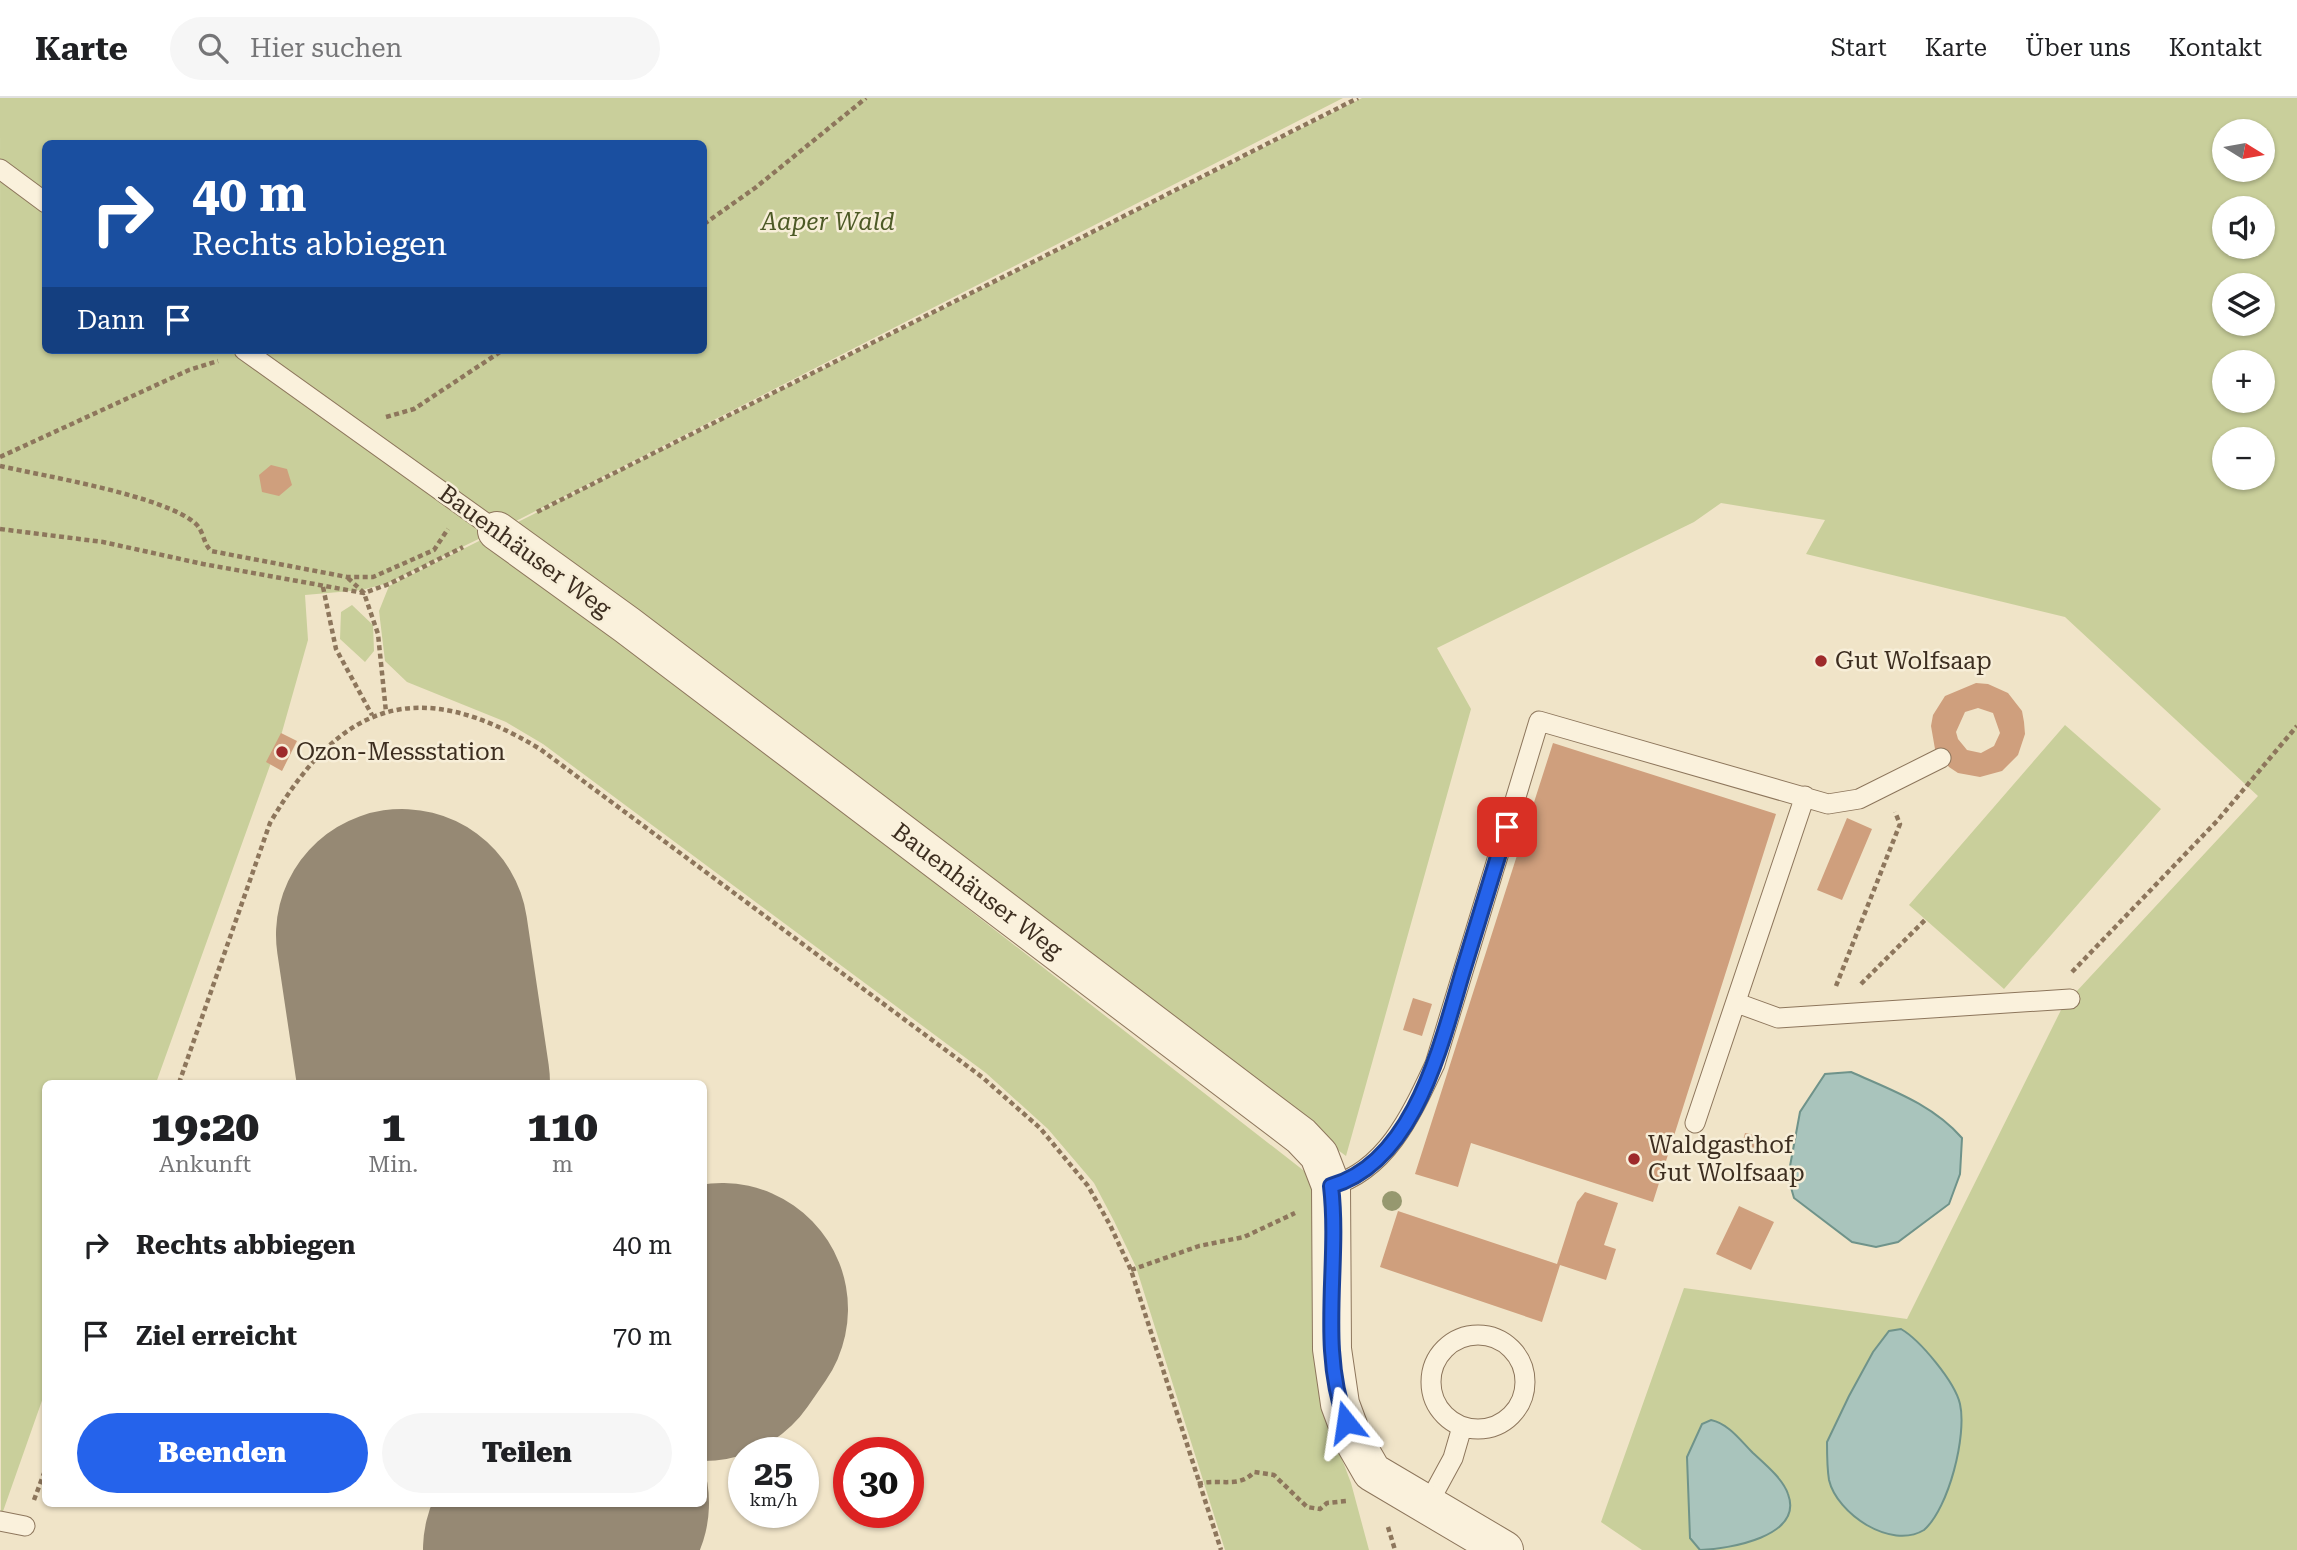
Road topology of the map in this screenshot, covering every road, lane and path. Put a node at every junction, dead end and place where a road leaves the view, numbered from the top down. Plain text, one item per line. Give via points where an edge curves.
1 (866, 98) edge
2 (1358, 98) edge
3 (0, 169) edge
4 (42, 200) edge
5 (707, 222) edge
6 (250, 354) edge
7 (497, 354) edge
8 (221, 360) dead end
9 (352, 427) junction
10 (0, 457) edge
11 (0, 466) edge
12 (462, 504) junction
13 (0, 529) edge
14 (481, 538) junction
15 (347, 577) junction
16 (323, 587) junction
17 (364, 593) junction
18 (386, 712) junction
19 (372, 715) junction
20 (2297, 726) edge
21 (1941, 758) dead end
22 (1886, 788) junction
23 (1805, 796) junction
24 (1925, 920) dead end
25 (2070, 999) dead end
26 (2045, 1000) junction
27 (1737, 1003) junction
28 (1846, 1012) junction
29 (1825, 1014) junction
30 (180, 1080) edge
31 (1695, 1123) dead end
32 (1332, 1192) junction
33 (1131, 1270) junction
34 (1462, 1427) junction
35 (1198, 1484) junction
36 (1350, 1500) dead end
37 (1428, 1504) junction
38 (0, 1521) edge
39 (25, 1526) dead end
40 (1221, 1550) edge
41 (1504, 1550) edge

1 - 5 path
2 - 14 path
3 - 4 lane
6 - 9 lane, Bauenhäuser Weg
7 - 9 path via 414,409
8 - 10 path via 189,370
9 - 12 lane, Bauenhäuser Weg
11 - 15 path via 154,502 196,524 211,551
12 - 14 lane, Bauenhäuser Weg
12 - 15 path via 435,550 383,574
13 - 16 path via 103,542
14 - 17 path
14 - 32 street, Bauenhäuser Weg via 627,625 1301,1136 1319,1155
15 - 17 path
16 - 17 path
16 - 19 path via 337,649
17 - 18 path via 378,634
18 - 19 path
18 - 33 path via 417,706 472,714 506,728 982,1077 1040,1129 1088,1186
19 - 30 path via 313,760 293,783 270,823
20 - 26 path via 2217,821
21 - 22 lane
22 - 23 lane via 1828,804
22 - 29 path via 1900,824
23 - 27 lane
23 - 32 lane via 1539,722 1435,1064 1410,1117 1381,1156
24 - 28 path via 1858,987
25 - 26 lane
26 - 28 lane
27 - 29 lane via 1778,1018
27 - 31 lane
28 - 29 lane
32 - 33 path via 1244,1237 1199,1246
32 - 37 street, Bauenhäuser Weg via 1332,1349 1340,1404 1372,1472
33 - 35 path
34 - 34 lane via 1479,1430 1495,1426 1520,1404 1524,1375 1519,1360 1498,1340 1466,1337 1439,1356 1431,1390 1437,1406
34 - 37 lane via 1453,1458
35 - 36 path via 1247,1480 1254,1472 1273,1475 1307,1507
35 - 40 path
37 - 41 street, Bauenhäuser Weg
38 - 39 lane

